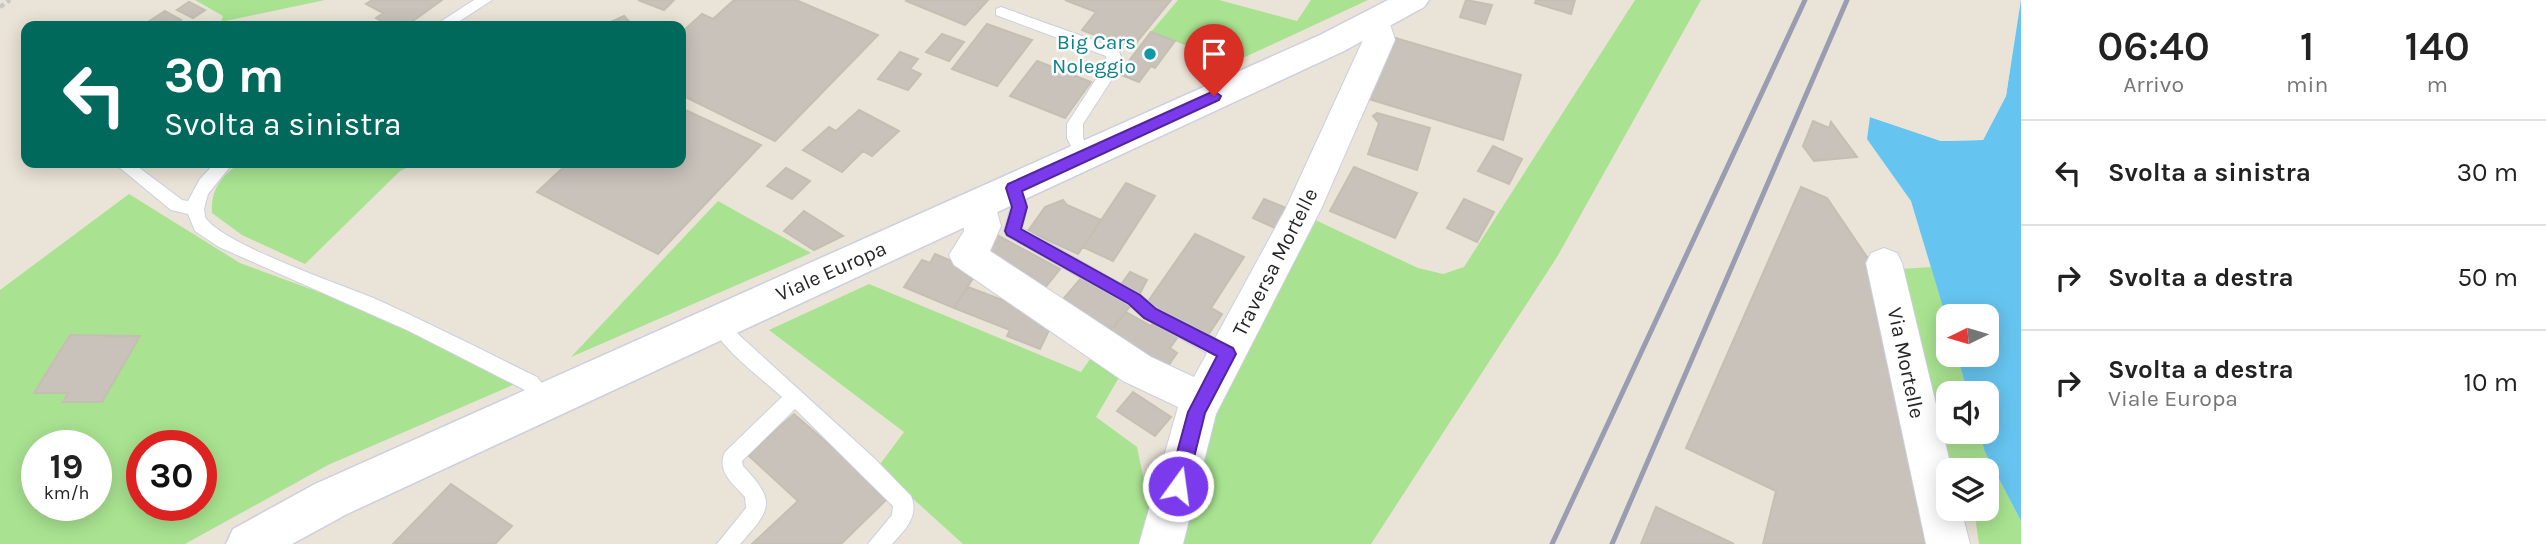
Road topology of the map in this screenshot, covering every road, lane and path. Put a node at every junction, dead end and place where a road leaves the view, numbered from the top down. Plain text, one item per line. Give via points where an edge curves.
1 (10, 0) edge
2 (485, 0) edge
3 (1413, 0) edge
4 (0, 7) edge
5 (1001, 12) dead end
6 (449, 21) edge
7 (1376, 21) junction
8 (1084, 156) junction
9 (129, 168) edge
10 (221, 168) edge
11 (997, 196) junction
12 (194, 209) junction
13 (1884, 263) dead end
14 (718, 321) junction
15 (1227, 354) junction
16 (795, 397) junction
17 (546, 399) junction
18 (1203, 400) junction
19 (249, 544) edge
20 (727, 544) edge
21 (878, 544) edge
22 (1161, 544) edge
23 (1948, 544) edge

1 - 4 path
2 - 6 lane
3 - 7 street, Viale Europa
5 - 8 lane via 1113,52 1115,62 1074,124
7 - 8 street, Viale Europa
7 - 15 street, Traversa Mortelle via 1379,40 1303,209
8 - 11 street, Viale Europa
9 - 12 lane via 177,205
10 - 12 lane via 199,193
11 - 14 street, Viale Europa
11 - 15 lane via 1019,207 1013,231
11 - 18 street via 981,237 967,255 1136,369
12 - 17 lane via 201,227 243,250 349,295 522,379
13 - 23 street, Via Mortelle
14 - 16 lane
14 - 17 street, Viale Europa
15 - 18 street, Traversa Mortelle
16 - 20 lane via 732,458 733,470 755,493 757,511
16 - 21 lane via 904,503 901,520
17 - 19 street, Viale Europa via 331,499
18 - 22 street, Traversa Mortelle

